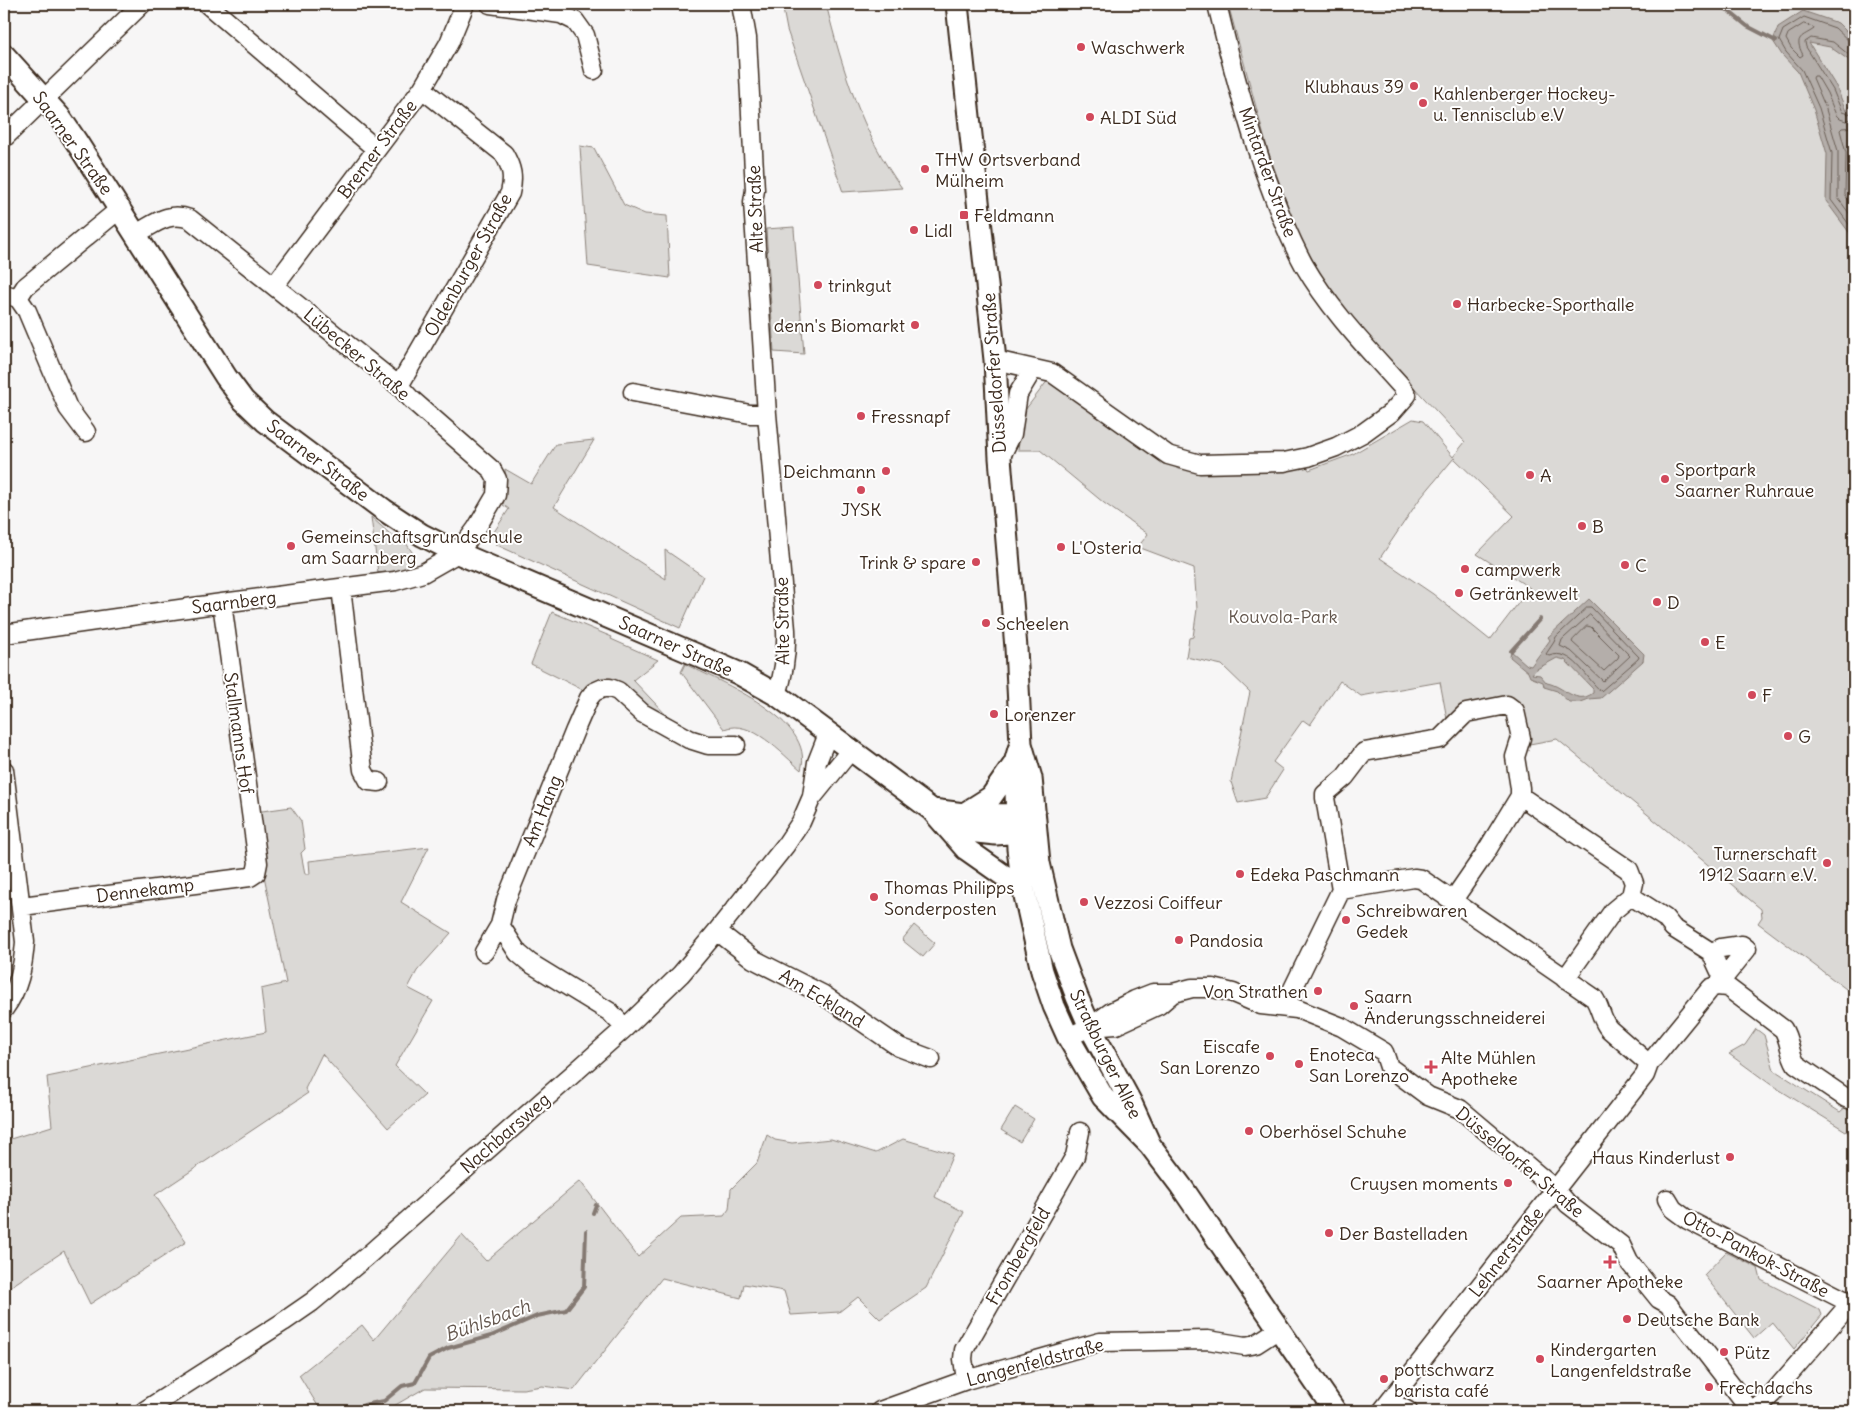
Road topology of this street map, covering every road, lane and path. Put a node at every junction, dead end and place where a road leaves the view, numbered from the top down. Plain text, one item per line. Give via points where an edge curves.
1 (142, 4) edge
2 (207, 4) edge
3 (465, 4) edge
4 (490, 4) edge
5 (741, 4) edge
6 (957, 4) edge
7 (1217, 4) edge
8 (4, 55) edge
9 (594, 70) dead end
10 (422, 89) junction
11 (44, 99) junction
12 (4, 138) edge
13 (376, 149) junction
14 (121, 208) junction
15 (136, 234) junction
16 (274, 286) junction
17 (11, 296) edge
18 (995, 360) junction
19 (1034, 370) junction
20 (399, 386) junction
21 (633, 392) dead end
22 (767, 414) junction
23 (86, 432) dead end
24 (1000, 458) junction
25 (458, 553) junction
26 (341, 588) junction
27 (222, 603) junction
28 (4, 634) edge
29 (777, 695) junction
30 (828, 734) junction
31 (736, 745) dead end
32 (850, 750) junction
33 (1018, 754) junction
34 (4, 770) edge
35 (379, 782) dead end
36 (1520, 796) junction
37 (811, 799) junction
38 (932, 810) junction
39 (964, 814) junction
40 (1026, 823) junction
41 (949, 829) junction
42 (258, 863) joint
43 (1023, 887) junction
44 (1341, 890) junction
45 (1631, 896) junction
46 (1453, 900) junction
47 (22, 906) junction
48 (500, 925) junction
49 (717, 931) junction
50 (484, 952) dead end
51 (1711, 952) junction
52 (1565, 979) junction
53 (1720, 982) junction
54 (1284, 1007) junction
55 (4, 1009) edge
56 (625, 1028) junction
57 (1090, 1028) junction
58 (1068, 1037) junction
59 (930, 1059) dead end
60 (1649, 1064) junction
61 (1854, 1101) edge
62 (1080, 1132) dead end
63 (1150, 1145) junction
64 (1556, 1190) junction
65 (1667, 1199) dead end
66 (1852, 1301) edge
67 (1279, 1329) junction
68 (966, 1380) junction
69 (1386, 1406) edge
70 (144, 1411) edge
71 (880, 1411) edge
72 (1335, 1411) edge
73 (1408, 1411) edge
74 (1753, 1411) edge

1 - 11 street
2 - 13 street
3 - 10 street, Bremer Straße via 450,43
4 - 9 street via 561,14 575,21 585,35
5 - 22 street, Alte Straße via 747,38 753,202
6 - 18 main road, Düsseldorfer Straße
7 - 19 street, Mintarder Straße via 1254,142 1291,240 1331,304 1407,395 1392,412 1363,433 1308,457 1284,462 1200,464 1168,455 1052,373
8 - 11 main road, Saarner Straße
10 - 13 street, Bremer Straße
10 - 20 street, Oldenburger Straße via 504,154 511,166 513,180 510,193
11 - 12 street
11 - 14 main road, Saarner Straße
13 - 16 street, Bremer Straße
14 - 15 main road, Saarner Straße
14 - 17 street
15 - 16 street, Lübecker Straße via 169,216 180,215 190,219
15 - 25 main road, Saarner Straße via 243,400 384,510 422,535
16 - 20 street, Lübecker Straße
17 - 23 street via 26,311 68,408
18 - 19 street
18 - 24 main road, Düsseldorfer Straße
19 - 24 street via 1018,394 1012,434
20 - 25 street, Lübecker Straße via 492,470 497,479 496,495
21 - 22 street via 750,414
22 - 29 street, Alte Straße via 787,653
24 - 33 main road, Düsseldorfer Straße via 1016,648
25 - 26 street, Saarnberg via 423,573 395,582
25 - 29 main road, Saarner Straße via 738,673
26 - 27 street, Saarnberg
26 - 35 street via 363,770 369,781
27 - 28 street, Saarnberg
27 - 42 street, Stallmanns Hof
29 - 30 main road
30 - 32 main road
30 - 37 street, Nachbarsweg via 817,762
31 - 48 street, Am Hang via 708,745 688,739 642,713 618,691 602,688 594,692 506,900
32 - 37 street, Nachbarsweg
32 - 38 main road
33 - 39 main road via 991,797
33 - 40 main road, Düsseldorfer Straße via 1031,778
34 - 47 street
36 - 44 street via 1516,757 1521,738 1515,711 1507,706 1466,713 1440,739 1364,752 1345,777 1325,794
36 - 45 street via 1629,870 1634,883
36 - 46 street
37 - 49 street, Nachbarsweg via 785,846
38 - 39 main road
38 - 41 main road
39 - 40 main road
40 - 41 main road via 989,833
40 - 43 main road, Straßburger Allee
40 - 57 main road, Straßburger Allee via 1059,949
41 - 43 main road via 966,849
42 - 47 street, Dennekamp via 256,873 250,877
43 - 58 main road, Straßburger Allee via 1042,971
44 - 46 street via 1414,878 1421,879
44 - 54 street
45 - 51 street
45 - 52 street via 1613,911
46 - 52 street
47 - 55 street via 23,968
48 - 50 street, Am Hang
48 - 56 street via 518,953 530,963 610,1012
49 - 56 street, Nachbarsweg via 681,974
49 - 59 street, Am Eckland via 753,959 822,994 899,1047
51 - 53 street
51 - 53 street, Lehnerstraße via 1742,945 1747,949
52 - 60 street via 1594,998 1603,1023
53 - 60 street, Lehnerstraße via 1711,988
53 - 61 street via 1783,1029 1796,1064
54 - 57 street, Düsseldorfer Straße via 1261,1005 1213,988 1192,988 1173,992 1160,1005 1116,1024
54 - 64 street, Düsseldorfer Straße via 1342,1027 1384,1052 1389,1067 1428,1096 1460,1109
56 - 70 street, Nachbarsweg via 312,1302
57 - 58 street, Düsseldorfer Straße
57 - 63 main road, Straßburger Allee
58 - 63 main road, Straßburger Allee via 1103,1097
60 - 64 street, Lehnerstraße via 1645,1075
62 - 68 street, Frombergfeld via 1074,1156 964,1350
63 - 67 main road, Straßburger Allee
64 - 69 street, Lehnerstraße
64 - 74 street, Düsseldorfer Straße via 1568,1204 1621,1245 1629,1262 1659,1300 1668,1304
65 - 66 street, Otto-Pankok-Straße via 1673,1209 1688,1220
66 - 74 street via 1772,1394
67 - 68 street, Langenfeldstraße via 1256,1344 1245,1346 1208,1340 1100,1342
67 - 72 main road, Straßburger Allee
68 - 71 street, Langenfeldstraße
69 - 73 street

